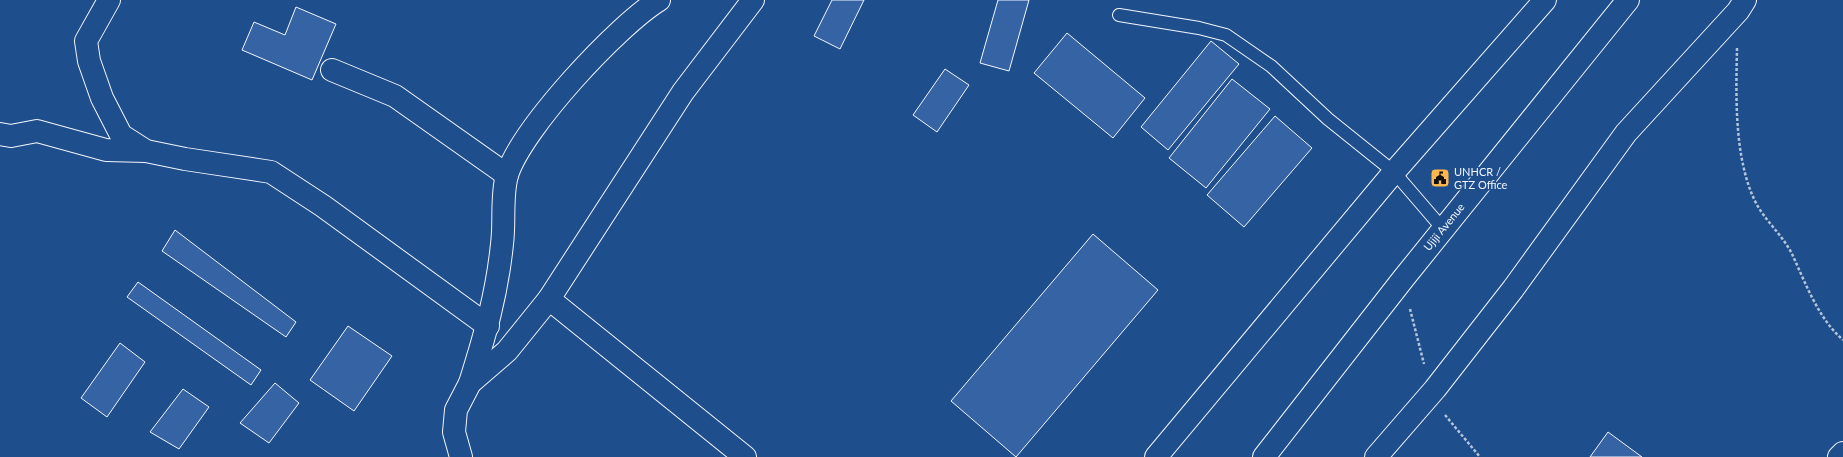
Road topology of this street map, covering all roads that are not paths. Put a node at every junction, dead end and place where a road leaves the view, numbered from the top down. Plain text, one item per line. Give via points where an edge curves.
1 (109, 0) edge
2 (659, 0) edge
3 (753, 0) edge
4 (1545, 0) edge
5 (1628, 0) edge
6 (1741, 5) edge
7 (1119, 15) dead end
8 (332, 70) dead end
9 (0, 134) edge
10 (146, 151) junction
11 (1394, 172) junction
12 (507, 175) junction
13 (1443, 229) junction
14 (549, 299) junction
15 (488, 326) junction
16 (470, 383) junction
17 (1843, 453) edge
18 (461, 457) edge
19 (745, 457) edge
20 (1156, 457) edge
21 (1264, 457) edge
22 (1376, 457) edge
23 (1839, 457) edge

1 - 10 street via 86,41 89,61 102,98 121,135
2 - 12 street via 623,28 573,79 524,140
3 - 14 street via 683,92
4 - 11 street
5 - 13 street, Ujiji Avenue
6 - 22 street via 1626,133 1513,289 1435,389
7 - 11 lane via 1226,34 1271,66 1328,119
8 - 12 street via 395,96
9 - 10 street via 11,136 37,130 106,150
10 - 15 street via 271,172 323,206
11 - 13 lane
11 - 20 street
12 - 15 street via 496,291
13 - 21 street, Ujiji Avenue
14 - 16 street via 507,350
14 - 19 street
15 - 16 street
16 - 18 street via 456,410 454,432
17 - 23 street

